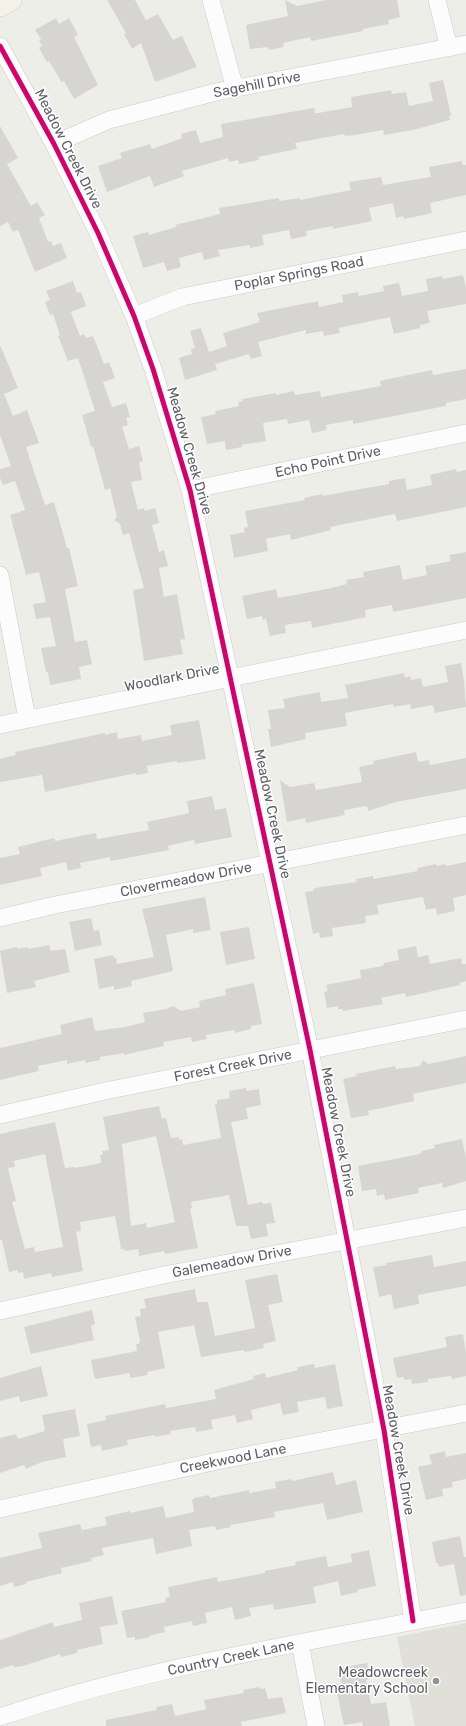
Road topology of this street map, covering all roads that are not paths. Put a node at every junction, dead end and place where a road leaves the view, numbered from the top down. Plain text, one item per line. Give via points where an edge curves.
1 (11, 0) edge
2 (211, 0) edge
3 (437, 0) edge
4 (0, 6) edge
5 (466, 44) edge
6 (0, 46) edge
7 (449, 48) junction
8 (235, 89) junction
9 (54, 144) junction
10 (466, 240) edge
11 (134, 316) junction
12 (466, 433) edge
13 (190, 490) junction
14 (0, 575) edge
15 (466, 630) edge
16 (230, 679) junction
17 (27, 719) junction
18 (0, 725) edge
19 (466, 825) edge
20 (270, 864) junction
21 (0, 918) edge
22 (466, 1019) edge
23 (310, 1050) junction
24 (0, 1115) edge
25 (466, 1218) edge
26 (346, 1241) junction
27 (0, 1311) edge
28 (466, 1413) edge
29 (384, 1430) junction
30 (0, 1508) edge
31 (466, 1611) edge
32 (413, 1621) junction
33 (300, 1644) junction
34 (0, 1717) edge
35 (316, 1726) edge

1 - 4 main road
2 - 8 street
3 - 7 street
5 - 7 street, Sagehill Drive
6 - 9 street, Meadow Creek Drive
7 - 8 street, Sagehill Drive
8 - 9 street, Sagehill Drive via 109,120
9 - 11 street, Meadow Creek Drive via 98,233
10 - 11 street, Poplar Springs Road via 182,297
11 - 13 street, Meadow Creek Drive
12 - 13 street, Echo Point Drive
13 - 16 street, Meadow Creek Drive
14 - 17 street
15 - 16 street, Woodlark Drive
16 - 17 street, Woodlark Drive
16 - 20 street, Meadow Creek Drive
17 - 18 street, Woodlark Drive
19 - 20 street, Clovermeadow Drive
20 - 21 street, Clovermeadow Drive
20 - 23 street, Meadow Creek Drive
22 - 23 street, Forest Creek Drive
23 - 24 street, Forest Creek Drive
23 - 26 street, Meadow Creek Drive
25 - 26 street, Galemeadow Drive
26 - 27 street, Galemeadow Drive via 164,1275
26 - 29 street, Meadow Creek Drive
28 - 29 street, Creekwood Lane
29 - 30 street, Creekwood Lane
29 - 32 street, Meadow Creek Drive
31 - 32 street, Country Creek Lane
32 - 33 street, Country Creek Lane
33 - 34 street, Country Creek Lane via 148,1675 38,1704
33 - 35 street

